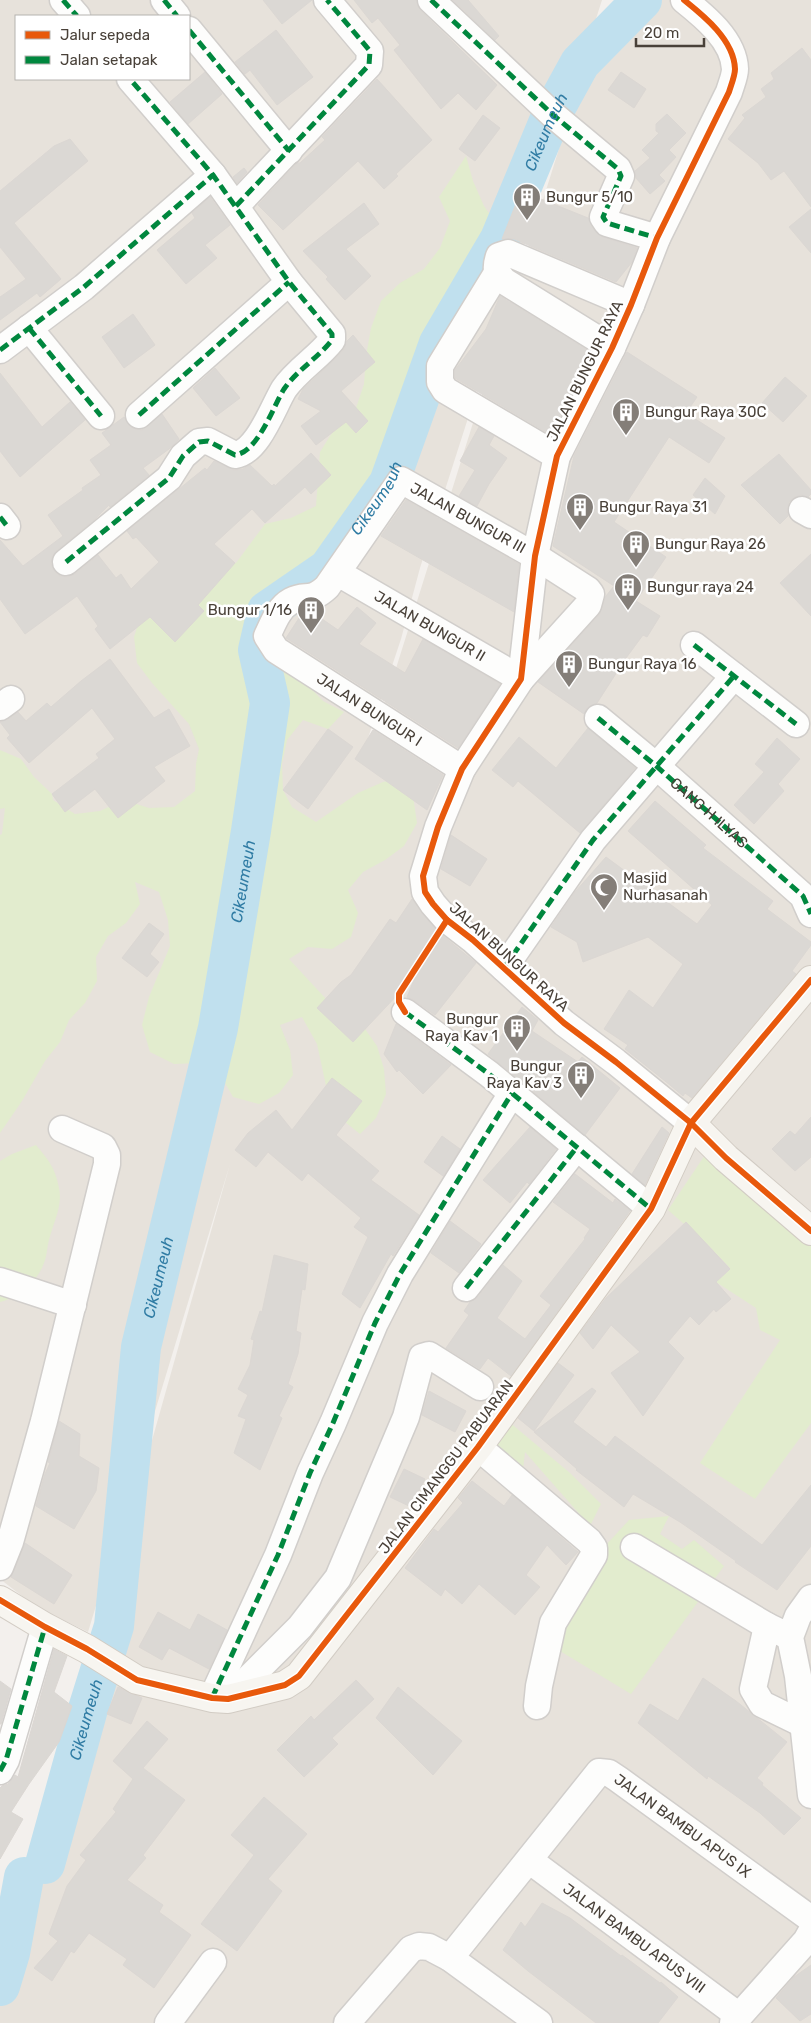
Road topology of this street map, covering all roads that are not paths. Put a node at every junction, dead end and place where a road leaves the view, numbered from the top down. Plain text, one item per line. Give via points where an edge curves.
1 (63, 0) edge
2 (164, 0) edge
3 (327, 0) edge
4 (431, 0) edge
5 (684, 0) edge
6 (76, 15) edge
7 (176, 15) edge
8 (190, 31) edge
9 (131, 80) edge
10 (289, 151) junction
11 (213, 175) junction
12 (236, 206) junction
13 (657, 238) junction
14 (497, 273) junction
15 (289, 282) junction
16 (631, 305) junction
17 (29, 328) junction
18 (612, 348) junction
19 (0, 350) edge
20 (139, 415) dead end
21 (101, 416) dead end
22 (557, 456) junction
23 (535, 556) junction
24 (66, 562) dead end
25 (338, 573) junction
26 (694, 645) dead end
27 (734, 676) junction
28 (522, 679) junction
29 (598, 718) dead end
30 (796, 724) dead end
31 (655, 765) junction
32 (462, 769) junction
33 (811, 914) edge
34 (504, 968) junction
35 (811, 980) edge
36 (406, 1012) dead end
37 (512, 1093) junction
38 (691, 1124) junction
39 (62, 1129) dead end
40 (576, 1147) junction
41 (651, 1209) junction
42 (811, 1231) edge
43 (0, 1281) edge
44 (466, 1288) dead end
45 (73, 1305) junction
46 (480, 1387) dead end
47 (478, 1447) junction
48 (634, 1547) dead end
49 (0, 1567) edge
50 (811, 1598) edge
51 (0, 1600) edge
52 (45, 1628) junction
53 (778, 1631) junction
54 (220, 1699) junction
55 (537, 1706) dead end
56 (803, 1724) junction
57 (0, 1771) edge
58 (811, 1795) edge
59 (529, 1860) junction
60 (811, 1919) edge
61 (811, 1932) edge
62 (450, 1958) junction
63 (213, 1962) dead end
64 (360, 2019) edge
65 (736, 2019) edge
66 (168, 2023) edge
67 (539, 2023) edge

1 - 6 street
2 - 7 street
3 - 10 street via 370,51 369,64
4 - 13 street via 552,114 620,172 603,217 607,223
5 - 13 street, JALAN BUNGUR RAYA via 729,46 736,71
8 - 10 street
9 - 11 street
10 - 12 street
11 - 12 street
11 - 17 street via 84,287
12 - 15 street
13 - 16 street, JALAN BUNGUR RAYA
14 - 16 street via 495,265 499,256 508,253
14 - 18 street via 504,281
14 - 22 street via 440,366 440,382 445,390
15 - 20 street
15 - 24 street via 332,334 332,340 285,389 254,442 235,455 208,441 199,442 183,456 169,478
16 - 18 street, JALAN BUNGUR RAYA
17 - 19 street
17 - 21 street
18 - 22 street, JALAN BUNGUR RAYA
22 - 23 street, JALAN BUNGUR RAYA
23 - 25 street, JALAN BUNGUR III via 402,480
23 - 28 street, JALAN BUNGUR RAYA
23 - 28 street, JALAN BUNGUR RAYA via 591,594 588,605
25 - 28 street, JALAN BUNGUR II
25 - 32 street, JALAN BUNGUR I via 318,595 292,600 281,609 267,636 276,650
26 - 27 street
27 - 30 street
27 - 31 street
28 - 32 street, JALAN BUNGUR RAYA
29 - 31 street, GANG H ILYAS
31 - 33 street, GANG H ILYAS via 803,896
31 - 34 street via 593,840
32 - 34 street, JALAN BUNGUR RAYA via 428,856 423,876 425,892 447,920
34 - 38 street, JALAN BUNGUR RAYA via 564,1023
35 - 38 street, JALAN CIMANGGU PABUARAN
36 - 37 street
37 - 40 street
37 - 54 street via 387,1298 310,1473
38 - 41 street, JALAN CIMANGGU PABUARAN
38 - 42 street
39 - 45 street via 103,1147 107,1155
40 - 41 street
40 - 44 street
41 - 47 street, JALAN CIMANGGU PABUARAN
43 - 45 street
45 - 49 street via 44,1421
46 - 54 street via 429,1354 422,1357 406,1417 338,1578 300,1627
47 - 54 street, JALAN CIMANGGU PABUARAN via 299,1676 285,1686
47 - 55 street via 594,1548 594,1555 553,1622
48 - 53 street
50 - 53 street via 798,1616
51 - 52 street, JALAN CIMANGGU PABUARAN
52 - 54 street, JALAN CIMANGGU PABUARAN via 137,1680
52 - 57 street
53 - 56 street via 797,1666
53 - 56 street via 752,1689 762,1704
56 - 58 street
59 - 60 street, JALAN BAMBU APUS IX via 593,1778 599,1772 609,1773
59 - 62 street, JALAN BAMBU APUS IX
59 - 65 street, JALAN BAMBU APUS VIII
61 - 65 street
62 - 64 street via 429,1947 419,1946 411,1950
62 - 67 street
63 - 66 street

